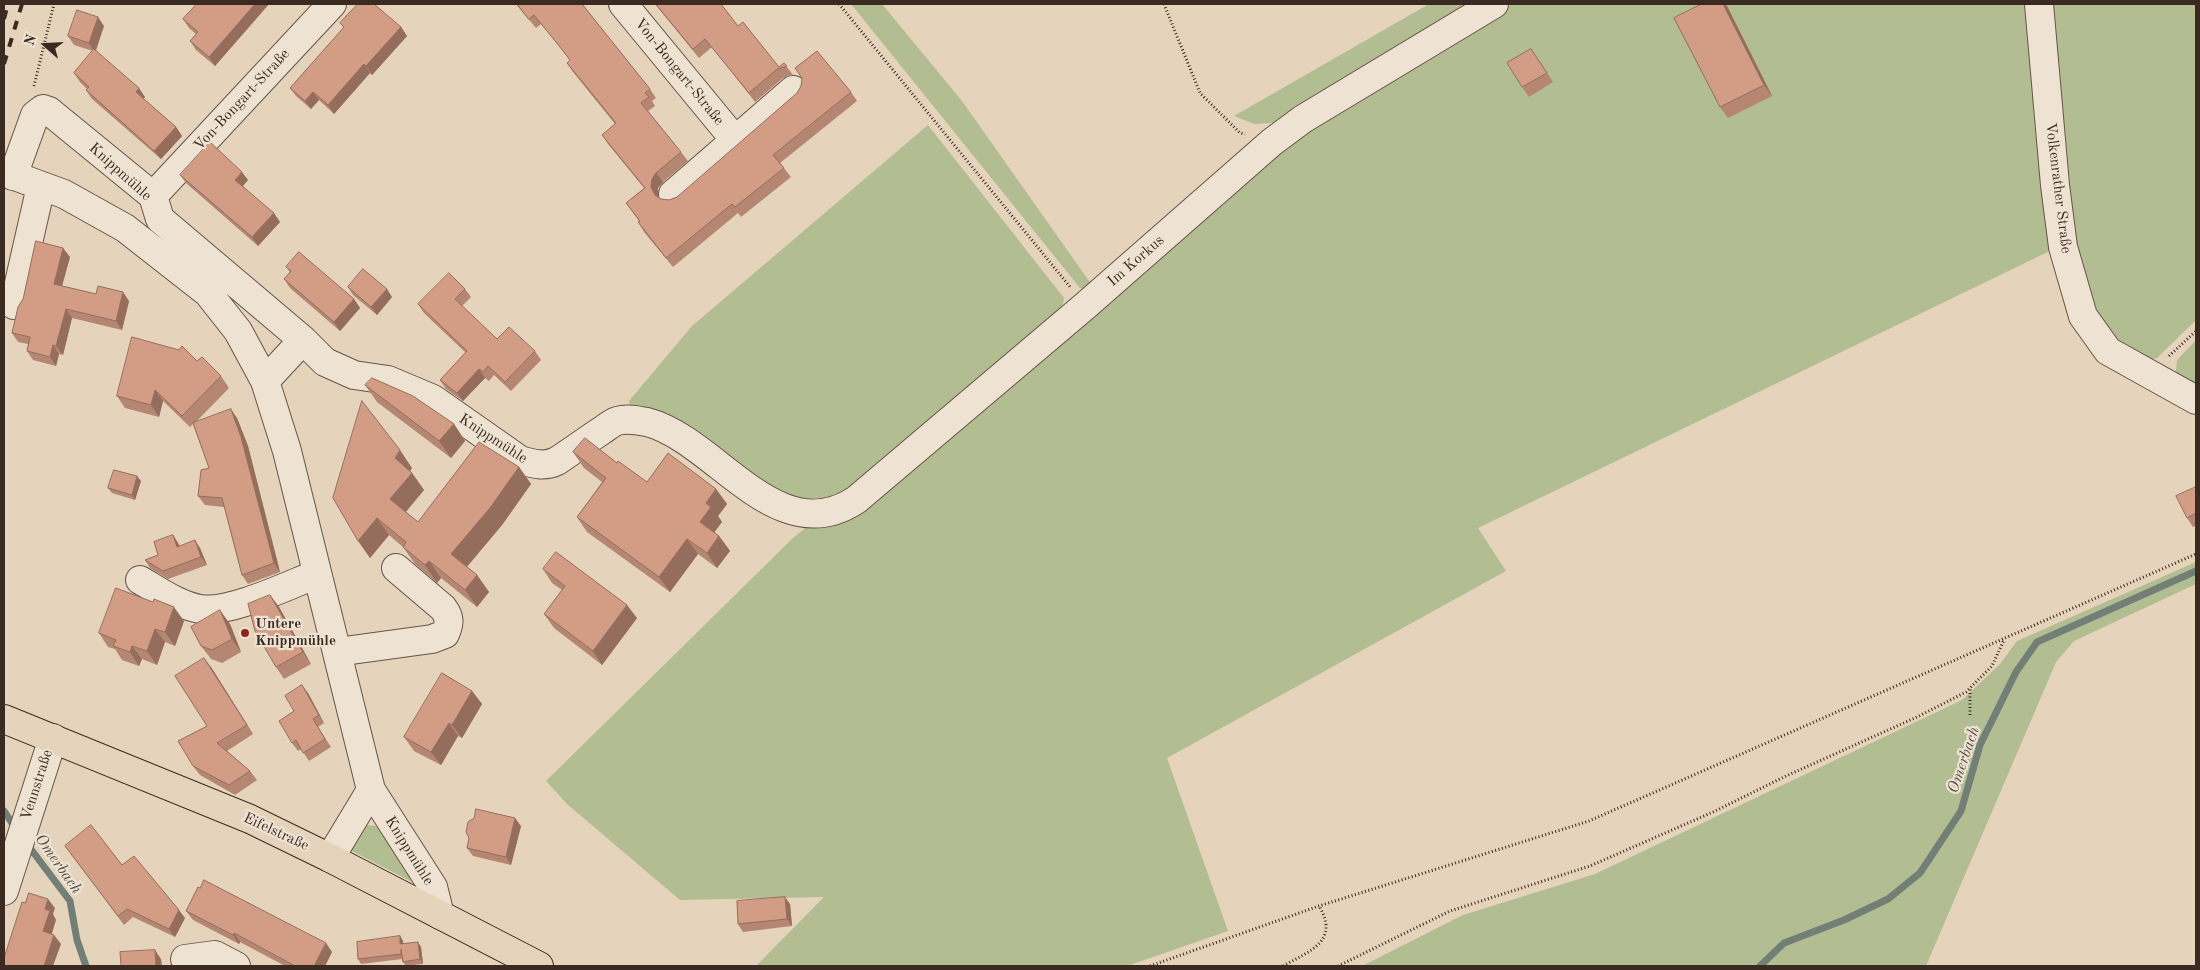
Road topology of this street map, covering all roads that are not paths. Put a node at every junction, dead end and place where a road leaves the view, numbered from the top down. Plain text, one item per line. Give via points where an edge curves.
1 (332, 4) edge
2 (622, 4) edge
3 (1494, 4) edge
4 (2039, 4) edge
5 (793, 90) dead end
6 (735, 140) junction
7 (8, 174) edge
8 (41, 186) junction
9 (673, 194) dead end
10 (153, 196) junction
11 (14, 305) dead end
12 (303, 340) junction
13 (265, 381) junction
14 (2196, 400) edge
15 (785, 507) joint
16 (396, 568) dead end
17 (317, 574) junction
18 (140, 580) dead end
19 (337, 652) junction
20 (4, 719) edge
21 (53, 738) junction
22 (371, 790) junction
23 (330, 858) junction
24 (4, 891) edge
25 (440, 915) junction
26 (185, 959) dead end
27 (236, 966) edge
28 (539, 966) edge

1 - 10 street, Von-Bongart-Straße
2 - 6 street, Von-Bongart-Straße
3 - 15 street, Im Korkus via 1312,114 1272,142 856,500 842,509 819,515
4 - 14 street, Volkenrather Straße via 2063,247 2083,316 2108,351
5 - 6 street, Von-Bongart-Straße
6 - 9 street, Von-Bongart-Straße
7 - 8 street, Knippmühle
7 - 10 street, Knippmühle via 35,116 38,100
8 - 11 street
8 - 13 street, Knippmühle via 64,194 125,228 208,294 238,331
10 - 12 street, Knippmühle via 160,219
12 - 13 street
12 - 15 street, Knippmühle via 326,362 354,375 388,380 433,399 520,460 550,465 616,421 634,419 660,426 677,435 752,491
13 - 17 street, Knippmühle via 287,451
16 - 19 street via 443,608 449,625 445,634 432,639
17 - 18 street via 245,602 217,609 200,609 178,602
17 - 19 street, Knippmühle
19 - 22 street, Knippmühle
20 - 21 main road, Eifelstraße
21 - 23 main road, Eifelstraße via 250,820
21 - 24 street, Vennstraße
22 - 23 street
22 - 25 street, Knippmühle via 433,887
23 - 25 main road, Eifelstraße
25 - 28 main road, Eifelstraße
26 - 27 street via 215,955

